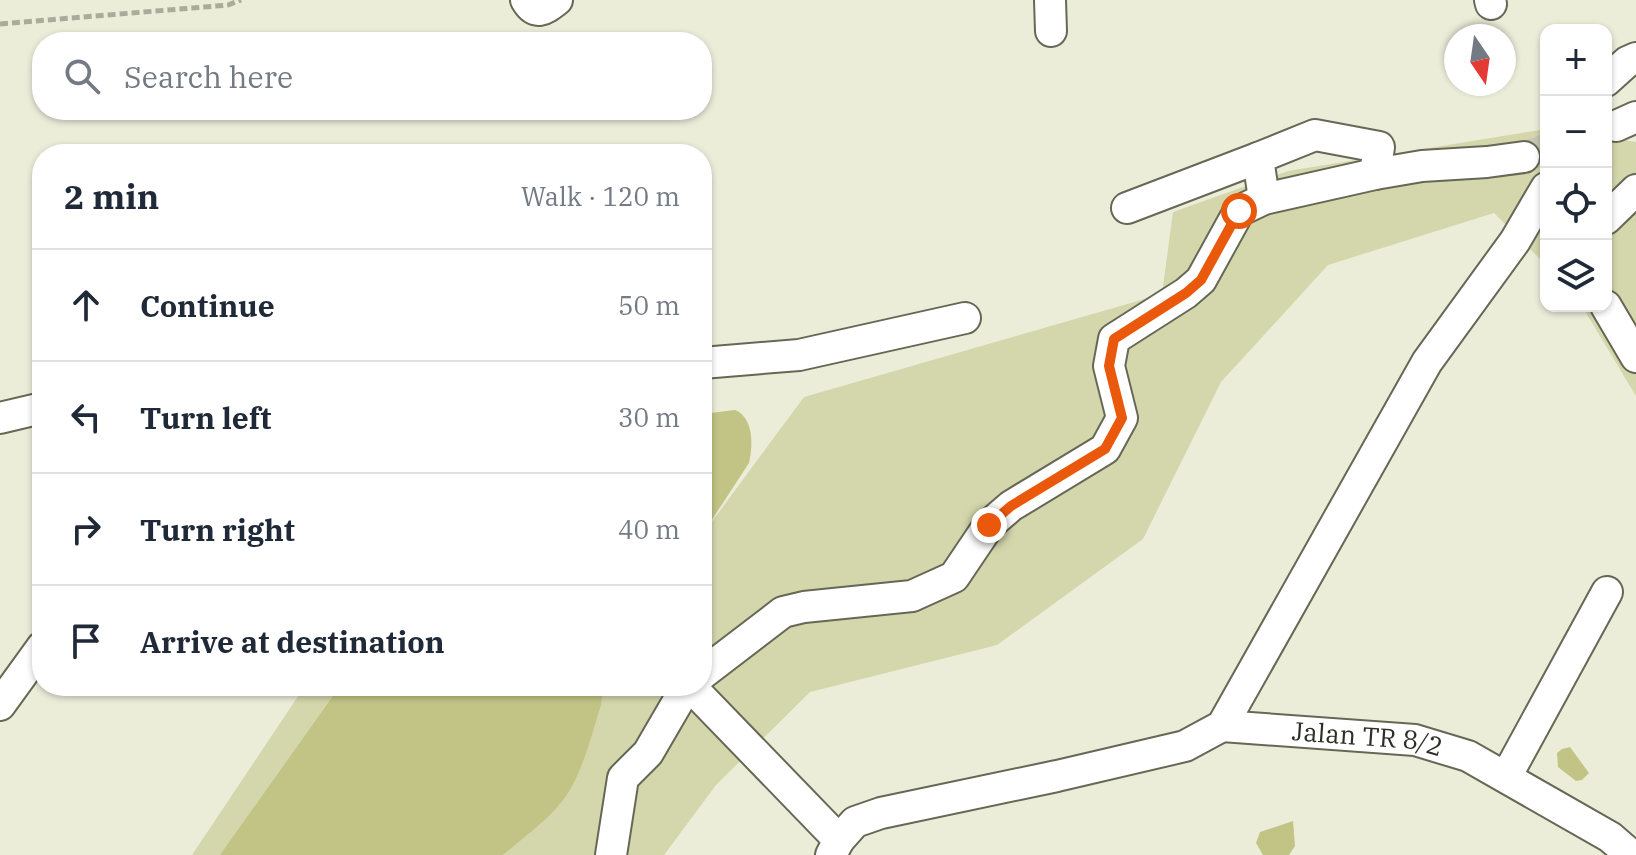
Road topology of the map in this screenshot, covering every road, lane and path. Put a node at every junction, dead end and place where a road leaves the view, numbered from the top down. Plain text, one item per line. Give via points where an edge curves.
1 (241, 0) edge
2 (526, 0) edge
3 (557, 0) edge
4 (1050, 0) edge
5 (0, 24) edge
6 (1051, 31) dead end
7 (1636, 58) edge
8 (1612, 76) edge
9 (1524, 157) tunnel mouth
10 (1258, 158) junction
11 (1375, 174) junction
12 (1636, 190) edge
13 (1540, 198) edge
14 (1264, 199) junction
15 (1127, 208) dead end
16 (1612, 213) edge
17 (1610, 312) edge
18 (965, 318) dead end
19 (1636, 357) edge
20 (712, 362) edge
21 (32, 410) edge
22 (0, 418) edge
23 (1607, 592) dead end
24 (32, 661) edge
25 (712, 666) edge
26 (682, 696) edge
27 (698, 696) edge
28 (0, 705) edge
29 (1222, 726) junction
30 (1506, 777) junction
31 (835, 847) edge
32 (611, 855) edge
33 (1631, 855) edge

1 - 5 path
2 - 3 street via 537,11
4 - 6 street
7 - 8 street
9 - 11 street
10 - 11 street via 1315,135 1379,147
10 - 14 street
10 - 15 street
11 - 14 street
12 - 16 street
13 - 29 street via 1427,362
14 - 25 street via 1239,211 1201,280 1114,339 1109,366 1122,418 1105,449 1011,506 989,525 954,577 912,596 783,612
17 - 19 street
18 - 20 street via 799,355
21 - 22 street
23 - 30 street
24 - 28 street
26 - 32 street via 648,753 623,778
27 - 31 street
29 - 30 street, Jalan TR 8/2 via 1415,740 1468,756
29 - 31 street via 1185,746 881,813 855,822
30 - 33 street, Jalan TR 8/2 via 1610,837

